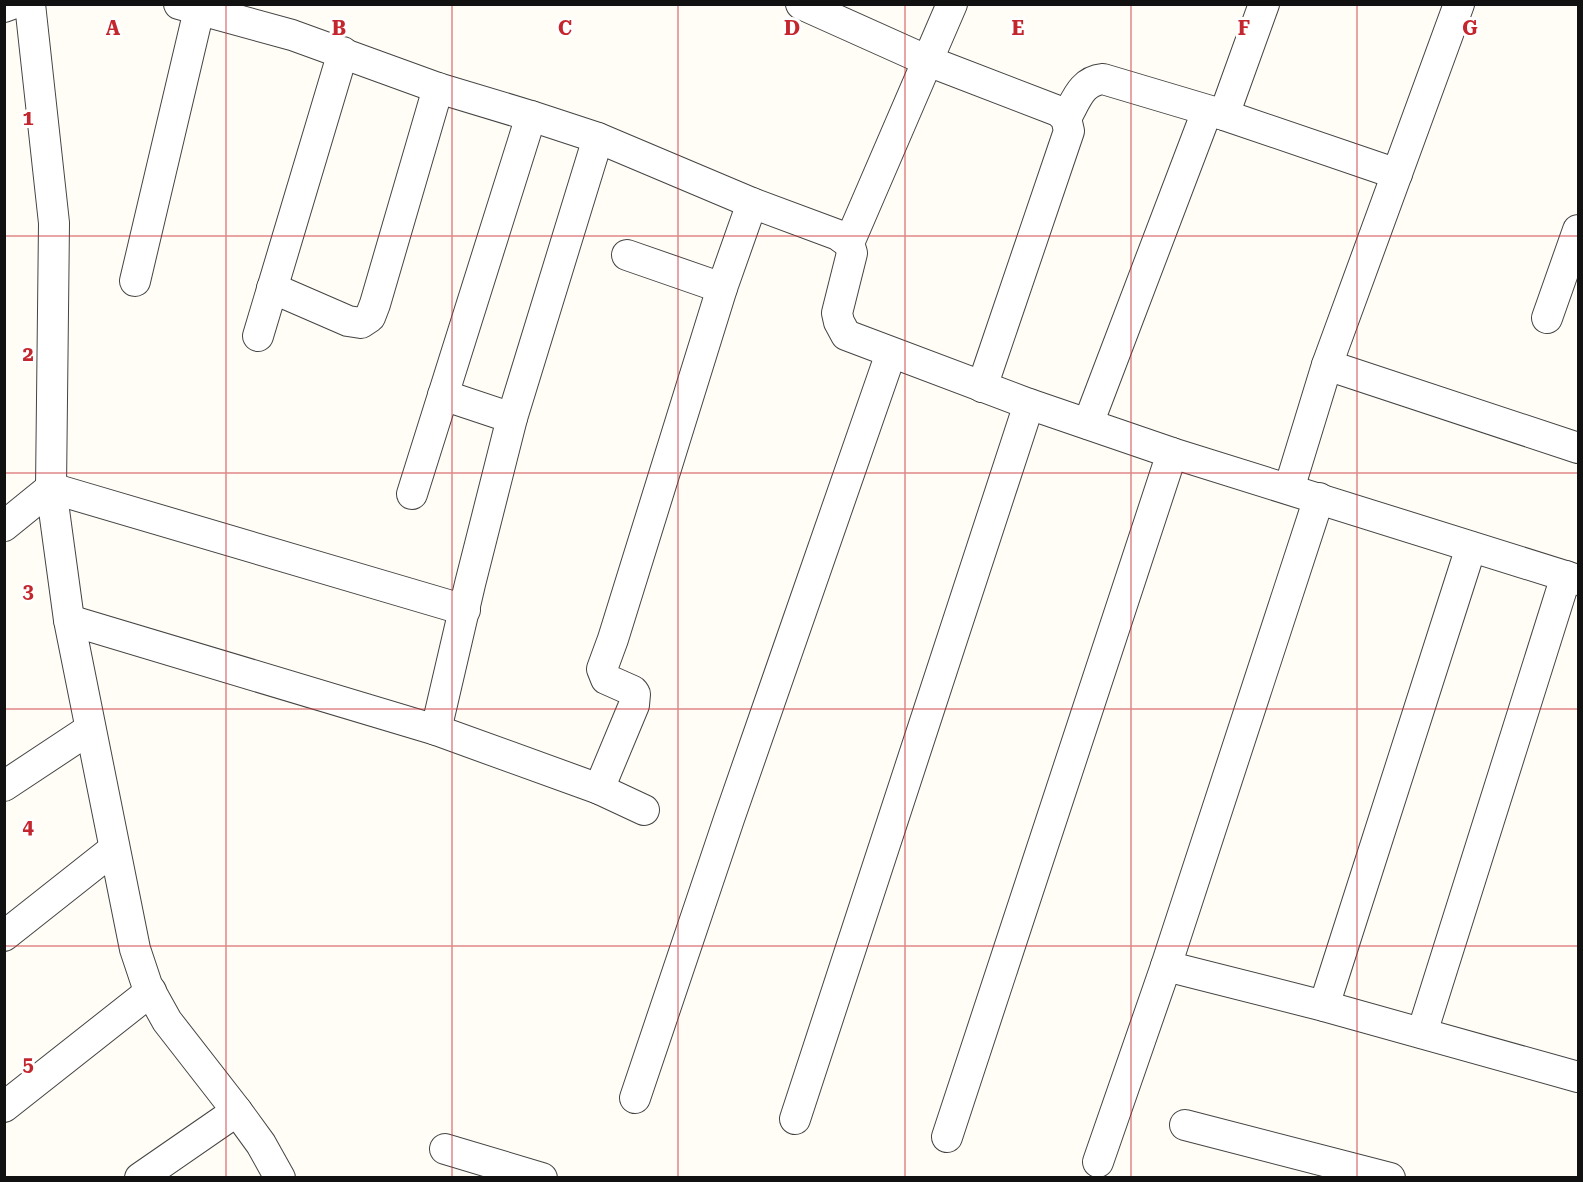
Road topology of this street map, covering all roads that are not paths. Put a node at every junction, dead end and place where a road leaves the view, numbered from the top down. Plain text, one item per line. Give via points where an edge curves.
1 (12, 4) edge
2 (30, 4) edge
3 (801, 4) edge
4 (952, 4) edge
5 (1264, 4) edge
6 (1459, 4) edge
7 (4, 7) edge
8 (189, 7) edge
9 (343, 52) junction
10 (928, 61) junction
11 (438, 88) junction
12 (1216, 113) junction
13 (531, 116) junction
14 (1066, 118) junction
15 (598, 138) junction
16 (1396, 174) junction
17 (752, 203) junction
18 (1578, 230) edge
19 (849, 243) junction
20 (627, 255) dead end
21 (135, 281) dead end
22 (272, 288) junction
23 (722, 288) junction
24 (1547, 318) dead end
25 (258, 336) dead end
26 (891, 353) junction
27 (1327, 364) junction
28 (982, 387) junction
29 (443, 395) junction
30 (1029, 404) junction
31 (512, 418) junction
32 (1088, 424) junction
33 (1578, 448) edge
34 (1172, 453) junction
35 (51, 488) junction
36 (1289, 489) junction
37 (412, 494) dead end
38 (1319, 498) junction
39 (4, 526) edge
40 (1471, 547) junction
41 (1572, 578) edge
42 (465, 610) junction
43 (69, 620) junction
44 (90, 729) junction
45 (436, 730) junction
46 (4, 786) edge
47 (598, 789) junction
48 (644, 810) dead end
49 (114, 849) junction
50 (4, 936) edge
51 (1167, 966) junction
52 (151, 991) junction
53 (1324, 1006) junction
54 (1422, 1033) junction
55 (1578, 1077) edge
56 (635, 1098) dead end
57 (4, 1107) edge
58 (237, 1111) junction
59 (795, 1119) dead end
60 (1185, 1125) dead end
61 (947, 1137) dead end
62 (445, 1149) dead end
63 (1098, 1162) dead end
64 (140, 1178) edge
65 (280, 1178) edge
66 (542, 1178) edge
67 (1390, 1178) edge

1 - 7 street
2 - 35 street via 54,223
3 - 10 street
4 - 10 street
5 - 12 street
6 - 16 street
8 - 9 street
8 - 21 street
9 - 11 street
9 - 22 street
10 - 14 street via 1058,111
10 - 19 street
11 - 13 street
11 - 22 street via 369,317 361,323 348,321
12 - 14 street via 1103,79 1086,84
12 - 16 street
12 - 32 street
13 - 15 street
13 - 29 street
14 - 28 street via 1069,131
15 - 17 street
15 - 31 street
16 - 27 street
17 - 19 street via 838,235
17 - 23 street
18 - 24 street
19 - 26 street via 852,253 837,314 839,322 846,334
20 - 23 street
22 - 25 street
23 - 47 street via 603,669 606,679 635,694 634,705
26 - 28 street
26 - 56 street
27 - 33 street
27 - 36 street
28 - 30 street
29 - 31 street
29 - 37 street
30 - 32 street
30 - 59 street
31 - 42 street
32 - 34 street
34 - 36 street
34 - 61 street
35 - 39 street
35 - 42 street
35 - 43 street
36 - 38 street
38 - 40 street
38 - 51 street
40 - 41 street
40 - 53 street
41 - 54 street
42 - 45 street
43 - 44 street
43 - 45 street
44 - 46 street
44 - 49 street
45 - 47 street
47 - 48 street
49 - 50 street
49 - 52 street via 135,949
51 - 53 street
51 - 63 street
52 - 57 street
52 - 58 street via 167,1021
53 - 54 street
54 - 55 street
58 - 64 street
58 - 65 street
60 - 67 street
62 - 66 street

